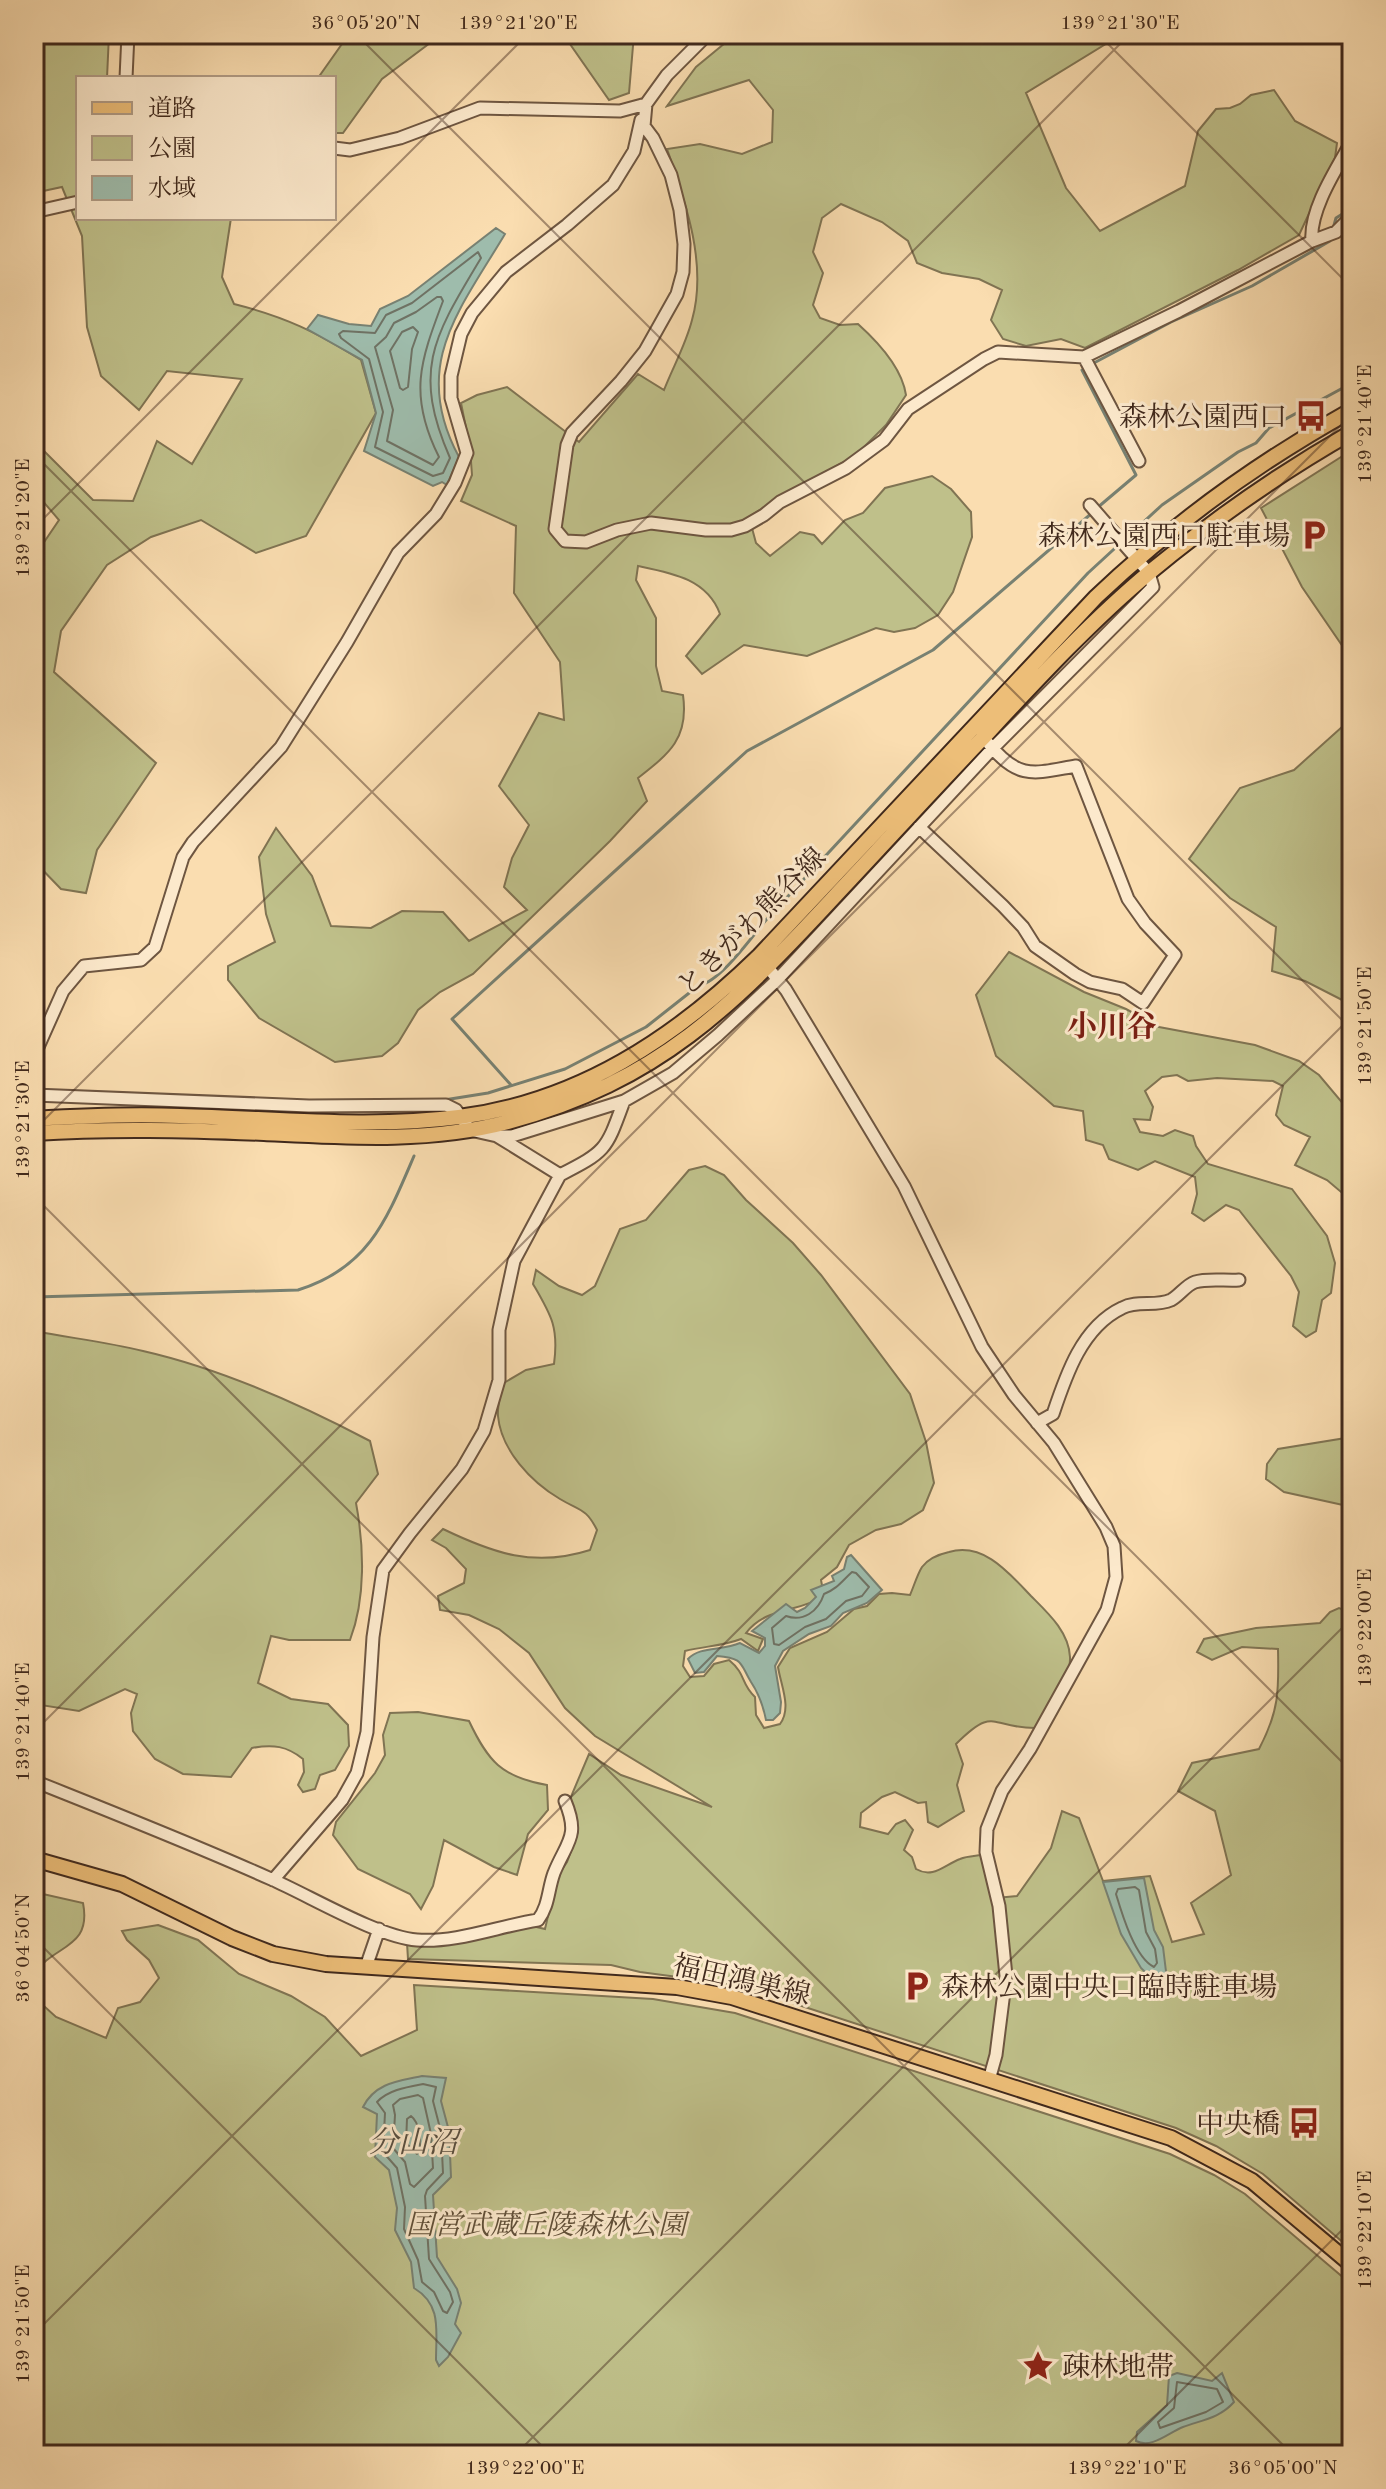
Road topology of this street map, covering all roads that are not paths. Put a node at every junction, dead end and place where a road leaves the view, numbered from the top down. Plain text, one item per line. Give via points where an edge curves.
1 (128, 34) edge
2 (708, 34) edge
3 (126, 76) edge
4 (646, 104) junction
5 (1352, 141) edge
6 (336, 148) edge
7 (76, 202) edge
8 (34, 212) edge
9 (1352, 216) edge
10 (1312, 241) junction
11 (1084, 357) junction
12 (1352, 410) edge
13 (1352, 432) edge
14 (1139, 461) dead end
15 (1090, 505) dead end
16 (1137, 559) junction
17 (1149, 573) junction
18 (988, 743) junction
19 (919, 827) junction
20 (769, 967) junction
21 (34, 1056) edge
22 (34, 1095) edge
23 (624, 1101) junction
24 (34, 1119) edge
25 (464, 1121) junction
26 (446, 1126) junction
27 (34, 1133) edge
28 (497, 1136) junction
29 (560, 1175) junction
30 (1239, 1280) dead end
31 (1037, 1423) junction
32 (34, 1781) edge
33 (565, 1801) dead end
34 (34, 1859) edge
35 (273, 1880) junction
36 (379, 1929) junction
37 (366, 1967) junction
38 (989, 2080) junction
39 (1352, 2265) edge

1 - 3 street
2 - 4 street
4 - 6 street via 620,111 480,108 400,138
4 - 11 street via 644,126 671,175 680,210 683,272 677,294 645,351 572,433 555,529 565,541 586,542 651,523 731,530 745,526 859,459 884,440 908,409 998,352
4 - 21 street via 634,151 613,185 506,272 461,334 451,398 467,453 436,514 398,553 281,747 183,857 155,947 141,960 84,966 63,991
5 - 10 street via 1325,191
7 - 8 street
9 - 10 street via 1336,232
10 - 11 street
11 - 14 street
12 - 16 main road, ときがわ熊谷線 via 1254,469
13 - 17 main road, ときがわ熊谷線 via 1263,486
15 - 16 street
16 - 17 street
16 - 20 main road, ときがわ熊谷線 via 1096,597
17 - 18 main road, ときがわ熊谷線 via 1109,609
18 - 19 street
18 - 19 street via 1029,774 1076,766 1128,899 1175,955 1143,1003 1122,989 1090,982 1035,946 1003,906
18 - 20 main road, ときがわ熊谷線
19 - 20 street
20 - 23 street via 673,1073
20 - 25 main road, ときがわ熊谷線 via 619,1064 548,1095
20 - 31 street via 904,1186 982,1347
22 - 25 street via 322,1107 446,1105
23 - 28 street
23 - 29 street via 609,1141 594,1158
24 - 26 main road, ときがわ熊谷線 via 177,1116
25 - 26 main road, ときがわ熊谷線
25 - 28 street
26 - 27 main road, ときがわ熊谷線 via 428,1135 339,1137 98,1129
28 - 29 street
29 - 35 street via 514,1261 499,1330 499,1380 484,1431 462,1469 383,1570 366,1742 357,1773 342,1800
30 - 31 street via 1195,1282 1169,1301 1134,1304 1110,1315 1066,1373 1053,1414
31 - 38 street via 1106,1527 1114,1546 1116,1577 1107,1610 1083,1658 1002,1791 987,1829 1006,1976
32 - 35 street
33 - 36 street via 573,1821 568,1848 538,1920 417,1940
34 - 37 main road, 福田鴻巣線 via 122,1884 273,1954
35 - 36 street
36 - 37 street
37 - 38 main road, 福田鴻巣線 via 677,1987 732,1997
38 - 39 main road, 福田鴻巣線 via 1171,2138 1221,2163 1252,2181

